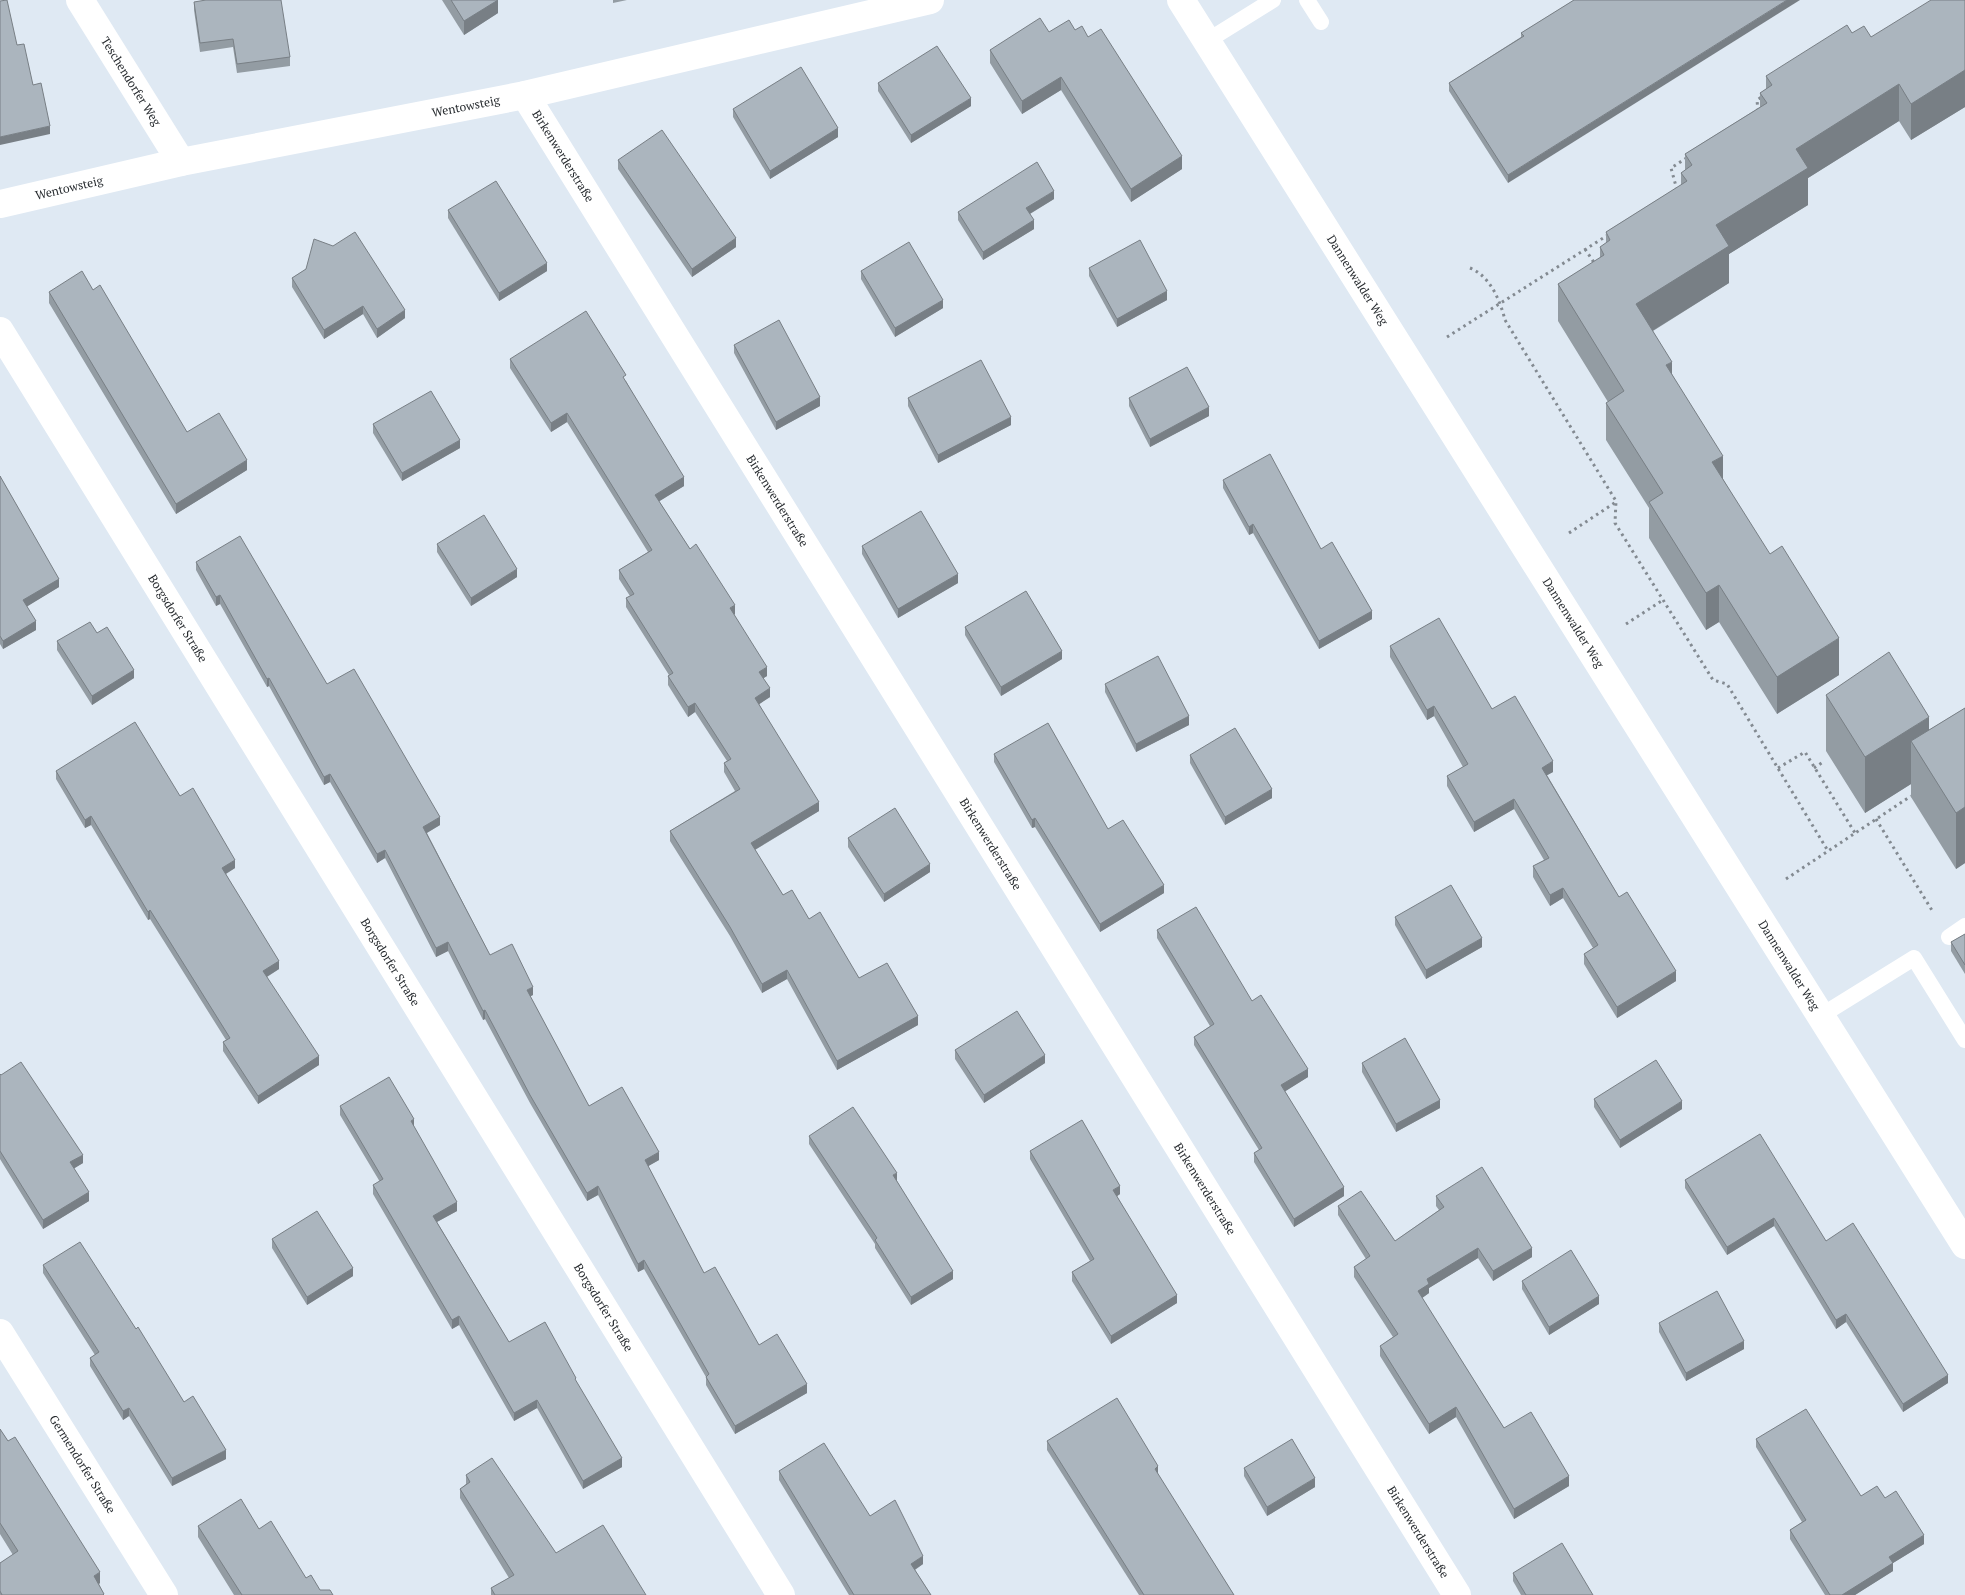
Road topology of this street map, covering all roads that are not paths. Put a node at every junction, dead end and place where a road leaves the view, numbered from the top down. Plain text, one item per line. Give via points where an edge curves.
1 (80, 0) edge
2 (930, 0) edge
3 (1181, 0) edge
4 (1273, 0) edge
5 (1307, 0) edge
6 (1321, 22) dead end
7 (1207, 41) junction
8 (525, 95) junction
9 (181, 162) junction
10 (0, 204) edge
11 (0, 331) edge
12 (1965, 926) edge
13 (1949, 936) dead end
14 (1822, 1015) junction
15 (1965, 1040) edge
16 (1965, 1245) edge
17 (0, 1333) edge
18 (164, 1595) edge
19 (781, 1595) edge
20 (1457, 1595) edge

1 - 9 street, Teschendorfer Weg
2 - 8 street, Wentowsteig
3 - 7 street, Dannenwalder Weg
4 - 7 lane
5 - 6 lane
7 - 14 street, Dannenwalder Weg
8 - 9 street, Wentowsteig
8 - 20 street, Birkenwerderstraße
9 - 10 street, Wentowsteig
11 - 19 street, Borgsdorfer Straße
12 - 13 lane
14 - 15 lane via 1914,958
14 - 16 street, Dannenwalder Weg
17 - 18 street, Germendorfer Straße

